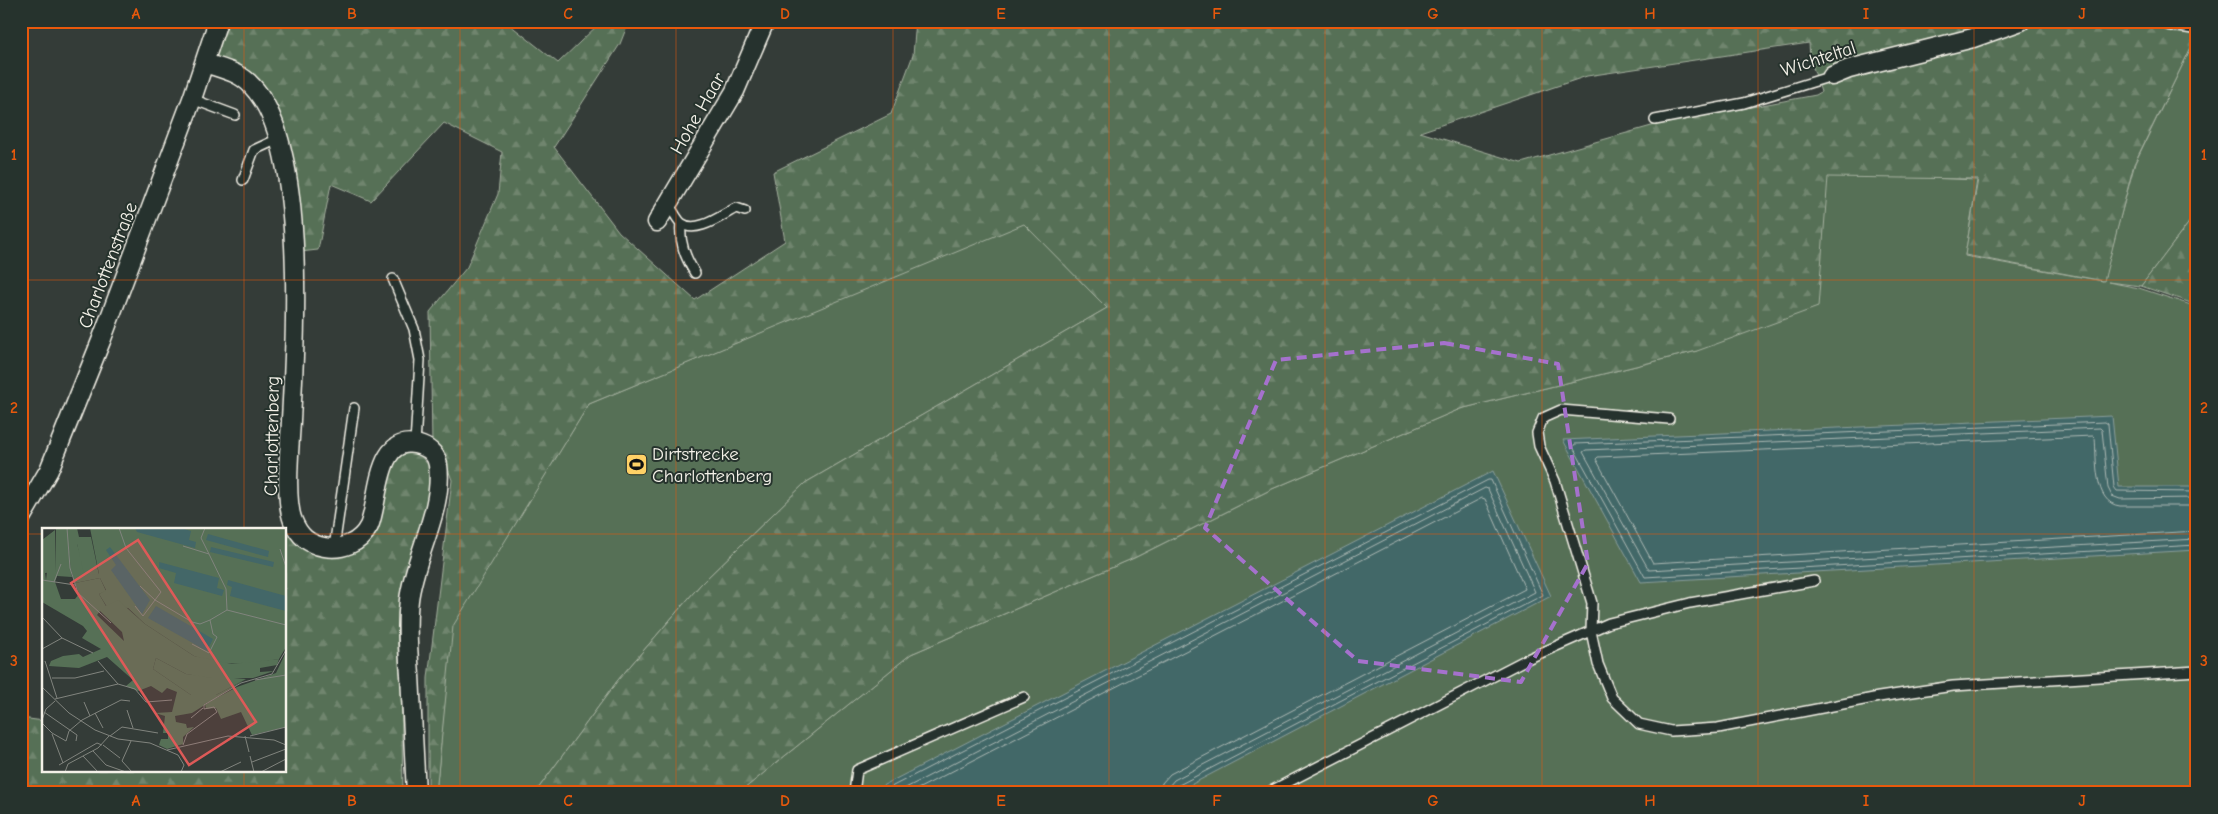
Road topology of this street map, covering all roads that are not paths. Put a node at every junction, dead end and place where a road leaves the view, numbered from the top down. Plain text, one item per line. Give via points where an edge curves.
1 (218, 21) edge
2 (765, 21) edge
3 (2021, 21) edge
4 (2168, 21) edge
5 (2190, 23) edge
6 (205, 63) junction
7 (1832, 76) joint
8 (192, 99) junction
9 (235, 115) dead end
10 (1655, 120) dead end
11 (278, 139) junction
12 (243, 180) dead end
13 (668, 203) junction
14 (745, 210) dead end
15 (657, 222) dead end
16 (681, 222) junction
17 (695, 273) dead end
18 (393, 280) dead end
19 (354, 408) dead end
20 (1669, 419) dead end
21 (415, 444) junction
22 (21, 518) edge
23 (334, 548) junction
24 (1814, 581) dead end
25 (1591, 631) junction
26 (2197, 670) edge
27 (1024, 696) dead end
28 (416, 793) edge
29 (854, 793) edge
30 (1267, 793) edge

1 - 6 street, Charlottenstraße
2 - 13 street, Hohe Haar via 739,85
3 - 7 street, Wichteltal via 1973,38
4 - 5 street
6 - 8 street, Charlottenstraße
6 - 11 street, Charlottenberg via 237,74 252,86 270,110
7 - 10 lane, Wichteltal via 1744,103
8 - 9 lane
8 - 22 street, Charlottenstraße via 122,288 49,470
11 - 12 lane via 254,150
11 - 23 street, Charlottenberg via 295,227 294,361 288,471 292,518 300,536 314,545
13 - 15 street, Hohe Haar
13 - 16 lane
14 - 16 lane via 736,208 701,225 689,227
16 - 17 lane via 682,246
18 - 21 lane via 414,329 420,360
19 - 23 lane
20 - 25 lane via 1561,410 1543,418 1537,433 1568,518 1592,603
21 - 23 street via 403,443 390,453 379,478 368,527 358,539
21 - 28 street via 430,449 438,462 438,490 409,599
24 - 25 lane via 1690,604 1609,623
25 - 26 lane via 1598,664 1612,698 1639,724 1671,731 1718,728 1953,686
25 - 30 lane via 1525,660
27 - 29 lane via 857,770

